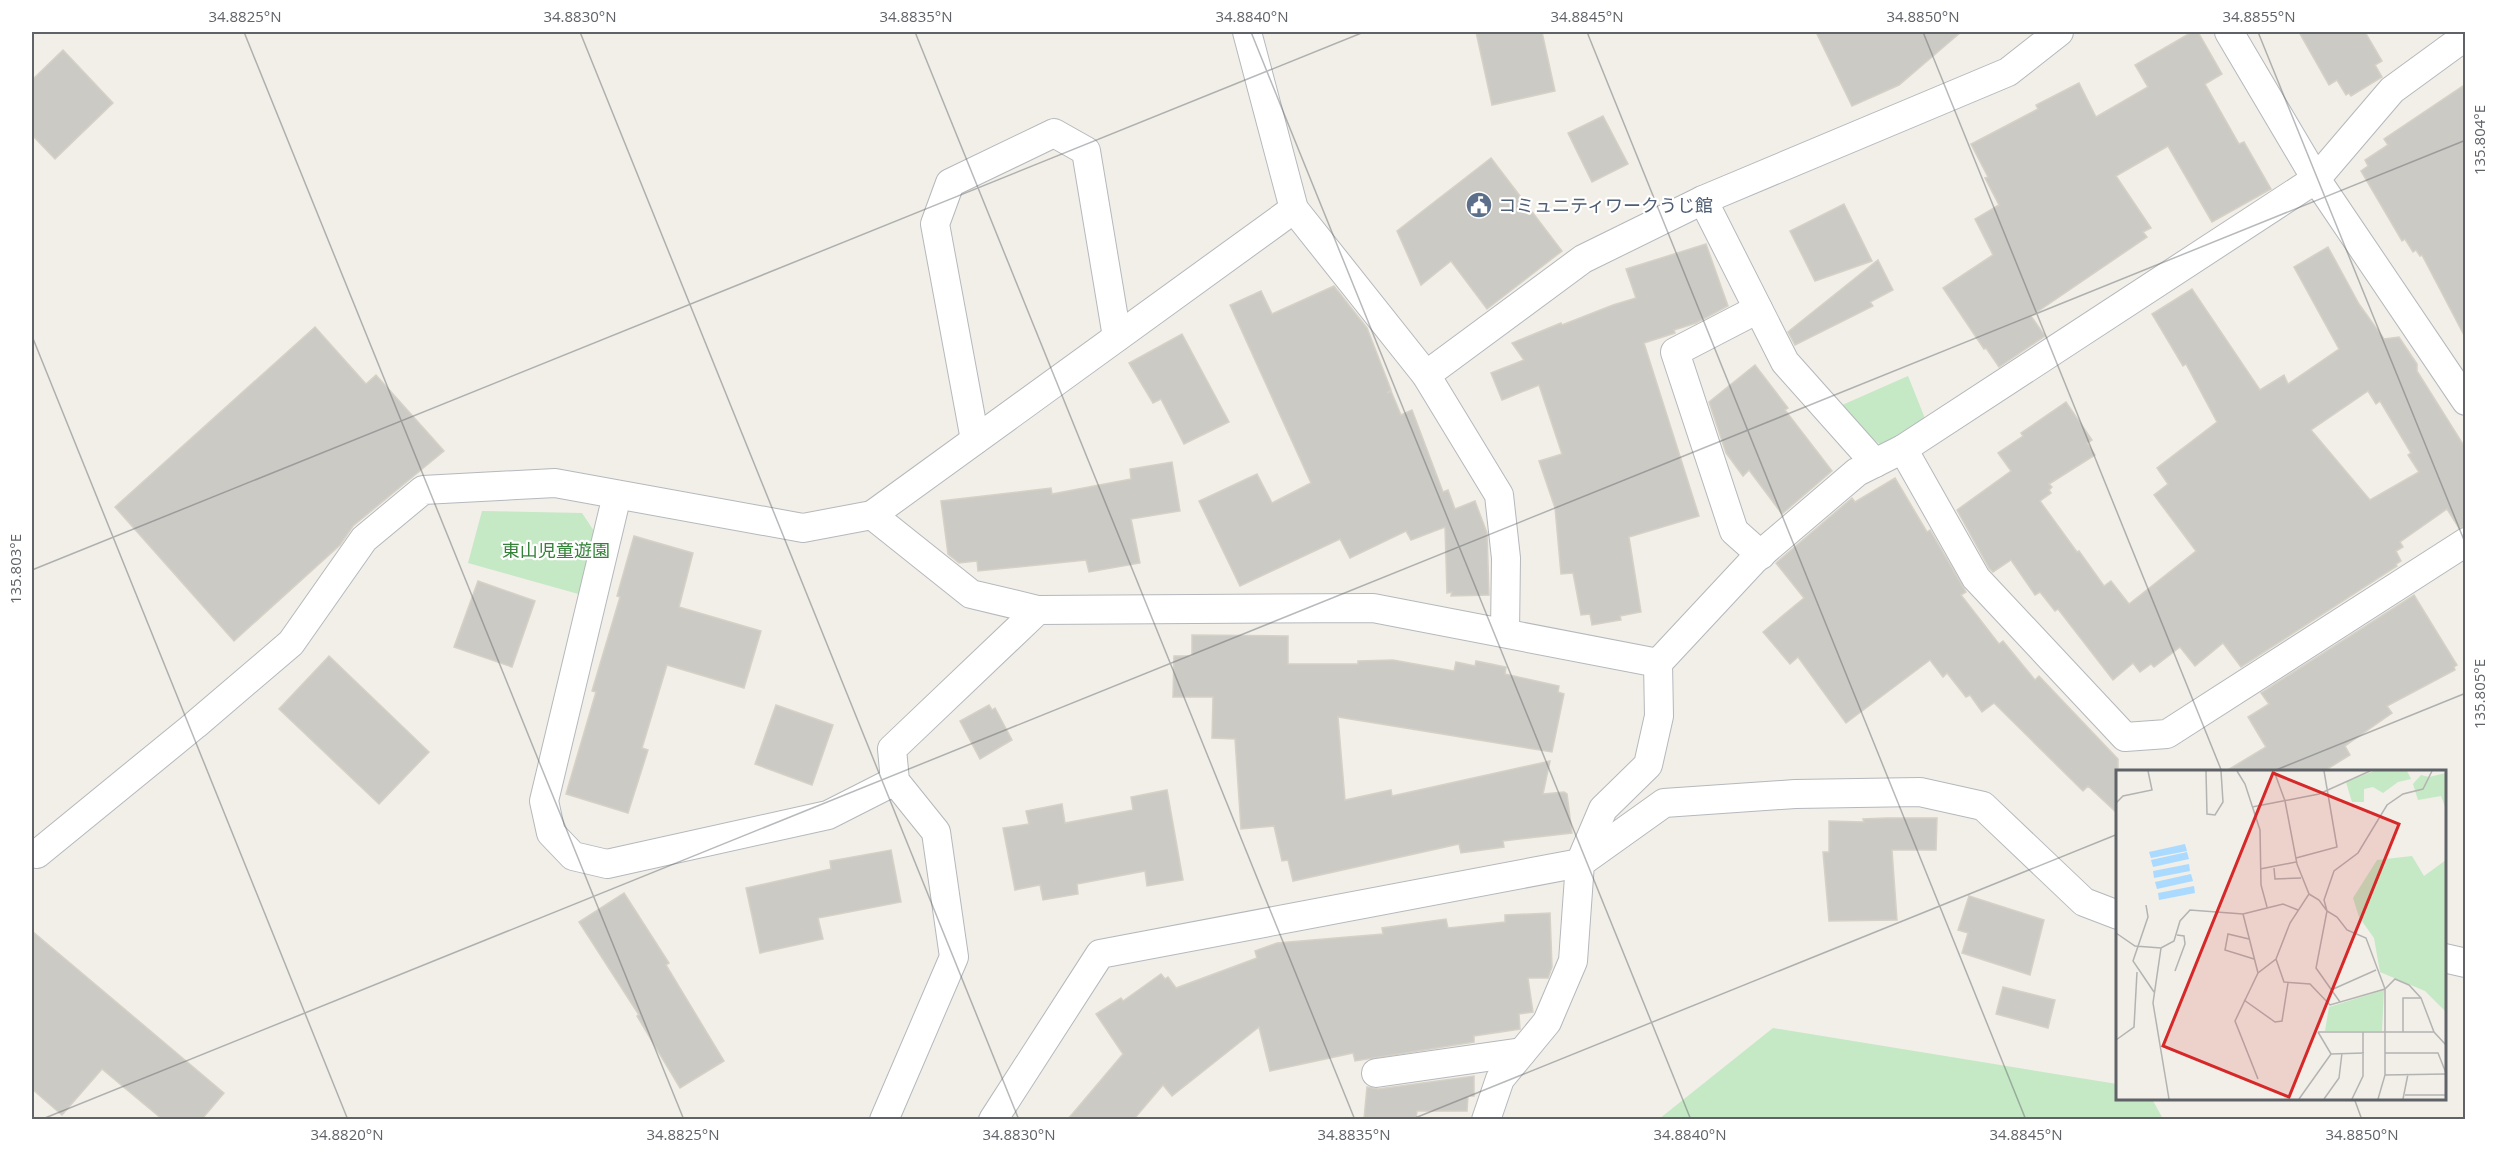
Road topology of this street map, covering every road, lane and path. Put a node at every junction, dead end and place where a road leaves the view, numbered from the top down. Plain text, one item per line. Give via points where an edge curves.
1 (1247, 32) edge
2 (2059, 32) edge
3 (2229, 32) edge
4 (2466, 36) edge
5 (2316, 179) junction
6 (1703, 200) junction
7 (1294, 209) junction
8 (1758, 309) junction
9 (1117, 337) junction
10 (1426, 375) junction
11 (2466, 401) edge
12 (975, 440) junction
13 (1903, 449) junction
14 (1875, 463) junction
15 (617, 495) junction
16 (872, 514) junction
17 (2466, 542) edge
18 (1761, 555) junction
19 (1038, 610) junction
20 (1505, 632) junction
21 (1658, 663) junction
22 (895, 781) junction
23 (37, 854) dead end
24 (1580, 863) junction
25 (2116, 914) edge
26 (2446, 958) edge
27 (2466, 963) edge
28 (1522, 1052) junction
29 (1376, 1073) dead end
30 (884, 1119) edge
31 (993, 1119) edge
32 (1486, 1119) edge

1 - 7 street
2 - 6 street via 2008,72
3 - 5 street
4 - 5 street via 2392,90
5 - 11 street
5 - 13 street
6 - 8 street
6 - 10 street via 1583,259
7 - 9 street
7 - 10 street
8 - 14 street via 1785,362
8 - 18 street via 1675,352 1734,531
9 - 12 street
9 - 12 street via 1086,152 1054,134 950,183 935,224
10 - 20 street via 1499,495 1506,558
12 - 16 street
13 - 14 street
13 - 17 street via 1976,578 2125,737 2167,734
14 - 18 street via 1857,472
15 - 16 street via 803,528
15 - 22 street via 544,801 551,833 566,849 573,856 607,864 828,815
15 - 23 street via 555,483 423,490 364,539 291,643
16 - 19 street via 971,594
18 - 21 street
19 - 20 street via 1373,608
19 - 22 street via 892,749
20 - 21 street
21 - 24 street via 1659,716 1648,765 1603,809
22 - 30 street via 936,832 954,957
24 - 25 street via 1664,803 1796,794 1920,792 1983,806 2084,902
24 - 28 street via 1573,961 1547,1022
24 - 31 street via 1100,954
26 - 27 street
28 - 29 street
28 - 32 street via 1500,1079

